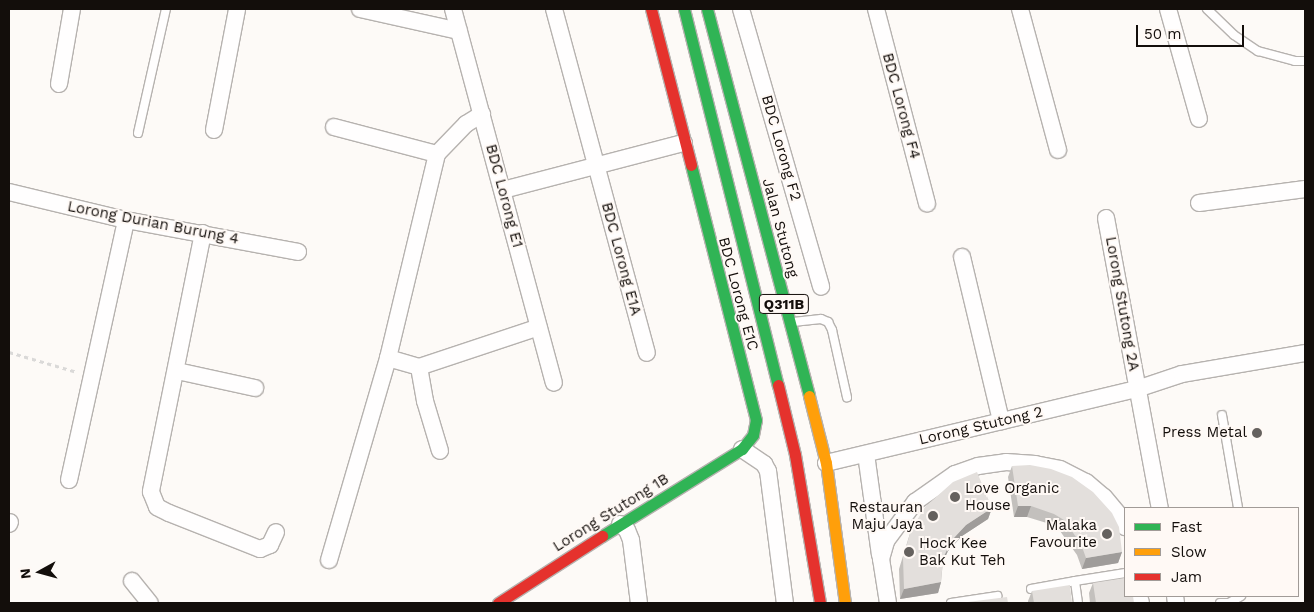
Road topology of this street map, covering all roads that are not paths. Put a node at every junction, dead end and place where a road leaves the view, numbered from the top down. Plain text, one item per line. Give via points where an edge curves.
1 (72, 9) edge
2 (166, 9) edge
3 (237, 9) edge
4 (360, 9) edge
5 (453, 9) edge
6 (554, 9) edge
7 (651, 9) edge
8 (684, 9) edge
9 (707, 9) edge
10 (741, 9) edge
11 (876, 9) edge
12 (1020, 9) edge
13 (1168, 9) edge
14 (1207, 9) edge
15 (459, 31) junction
16 (1305, 61) edge
17 (59, 84) dead end
18 (482, 114) junction
19 (1199, 119) dead end
20 (334, 127) dead end
21 (214, 130) dead end
22 (138, 133) dead end
23 (684, 143) junction
24 (1058, 150) dead end
25 (437, 154) junction
26 (596, 165) junction
27 (1305, 189) edge
28 (503, 190) junction
29 (9, 192) edge
30 (927, 203) dead end
31 (1199, 203) dead end
32 (1106, 218) dead end
33 (126, 220) junction
34 (203, 233) junction
35 (298, 252) dead end
36 (962, 257) dead end
37 (821, 288) dead end
38 (789, 322) junction
39 (539, 327) junction
40 (647, 353) dead end
41 (1305, 353) edge
42 (388, 358) junction
43 (419, 367) junction
44 (177, 371) junction
45 (554, 383) dead end
46 (255, 388) dead end
47 (1137, 389) junction
48 (847, 397) dead end
49 (1222, 415) dead end
50 (1001, 421) junction
51 (742, 449) junction
52 (440, 451) dead end
53 (866, 454) junction
54 (826, 463) junction
55 (69, 480) dead end
56 (1160, 507) edge
57 (1238, 507) edge
58 (620, 524) junction
59 (1124, 524) edge
60 (276, 532) dead end
61 (881, 559) junction
62 (329, 560) dead end
63 (839, 565) junction
64 (1124, 573) edge
65 (132, 580) dead end
66 (1075, 581) junction
67 (1031, 589) edge
68 (997, 596) edge
69 (1238, 597) edge
70 (150, 603) edge
71 (498, 603) edge
72 (639, 603) edge
73 (786, 603) edge
74 (820, 603) edge
75 (838, 603) edge
76 (845, 603) edge
77 (888, 603) edge
78 (947, 603) edge
79 (951, 603) edge
80 (1078, 603) edge
81 (1220, 603) edge

1 - 17 street
2 - 22 lane
3 - 21 street
4 - 15 street
5 - 15 street, BDC Lorong E1
6 - 26 street, BDC Lorong E1A
7 - 23 main road, BDC Lorong E1C
8 - 74 main road via 795,456
9 - 38 main road, Jalan Stutong / Q311B
10 - 37 street, BDC Lorong F2
11 - 30 street, BDC Lorong F4
12 - 24 street
13 - 19 street
14 - 16 lane via 1234,35 1258,51
15 - 18 street, BDC Lorong E1
18 - 25 street via 466,124
18 - 28 street, BDC Lorong E1
20 - 25 street
23 - 26 street
23 - 51 main road, BDC Lorong E1C via 756,420 753,435
25 - 42 street
26 - 28 street
26 - 40 street, BDC Lorong E1A
27 - 31 street
28 - 39 street, BDC Lorong E1
29 - 33 street, Lorong Durian Burung 4
32 - 47 street, Lorong Stutong 2A
33 - 34 street, Lorong Durian Burung 4
33 - 55 street
34 - 35 street, Lorong Durian Burung 4
34 - 44 street
36 - 50 street
38 - 48 lane via 822,319 828,322
38 - 54 main road, Jalan Stutong / Q311B
39 - 43 street
39 - 45 street, BDC Lorong E1
41 - 47 street, Lorong Stutong 2 via 1182,374
42 - 43 street
42 - 62 street
43 - 52 street via 424,401
44 - 46 street
44 - 60 street via 152,492 157,507 260,548 270,545
47 - 50 street, Lorong Stutong 2
47 - 56 street, Lorong Stutong 2A
49 - 57 lane
50 - 53 street, Lorong Stutong 2
51 - 58 main road, Lorong Stutong 1B
51 - 73 street via 764,464 768,471
53 - 54 street, Lorong Stutong 2
53 - 61 street
54 - 63 main road, Jalan Stutong / Q311B
58 - 71 main road, Lorong Stutong 1B
58 - 72 street via 631,540
59 - 61 street via 1104,497 1086,482 1060,469 1006,462 978,466 955,474 915,502 886,541
61 - 77 street
63 - 75 main road
63 - 76 main road, Jalan Stutong / Q311B
64 - 66 lane
65 - 70 street
66 - 67 lane
66 - 80 lane
68 - 79 lane
69 - 81 lane via 1229,603
78 - 79 lane

